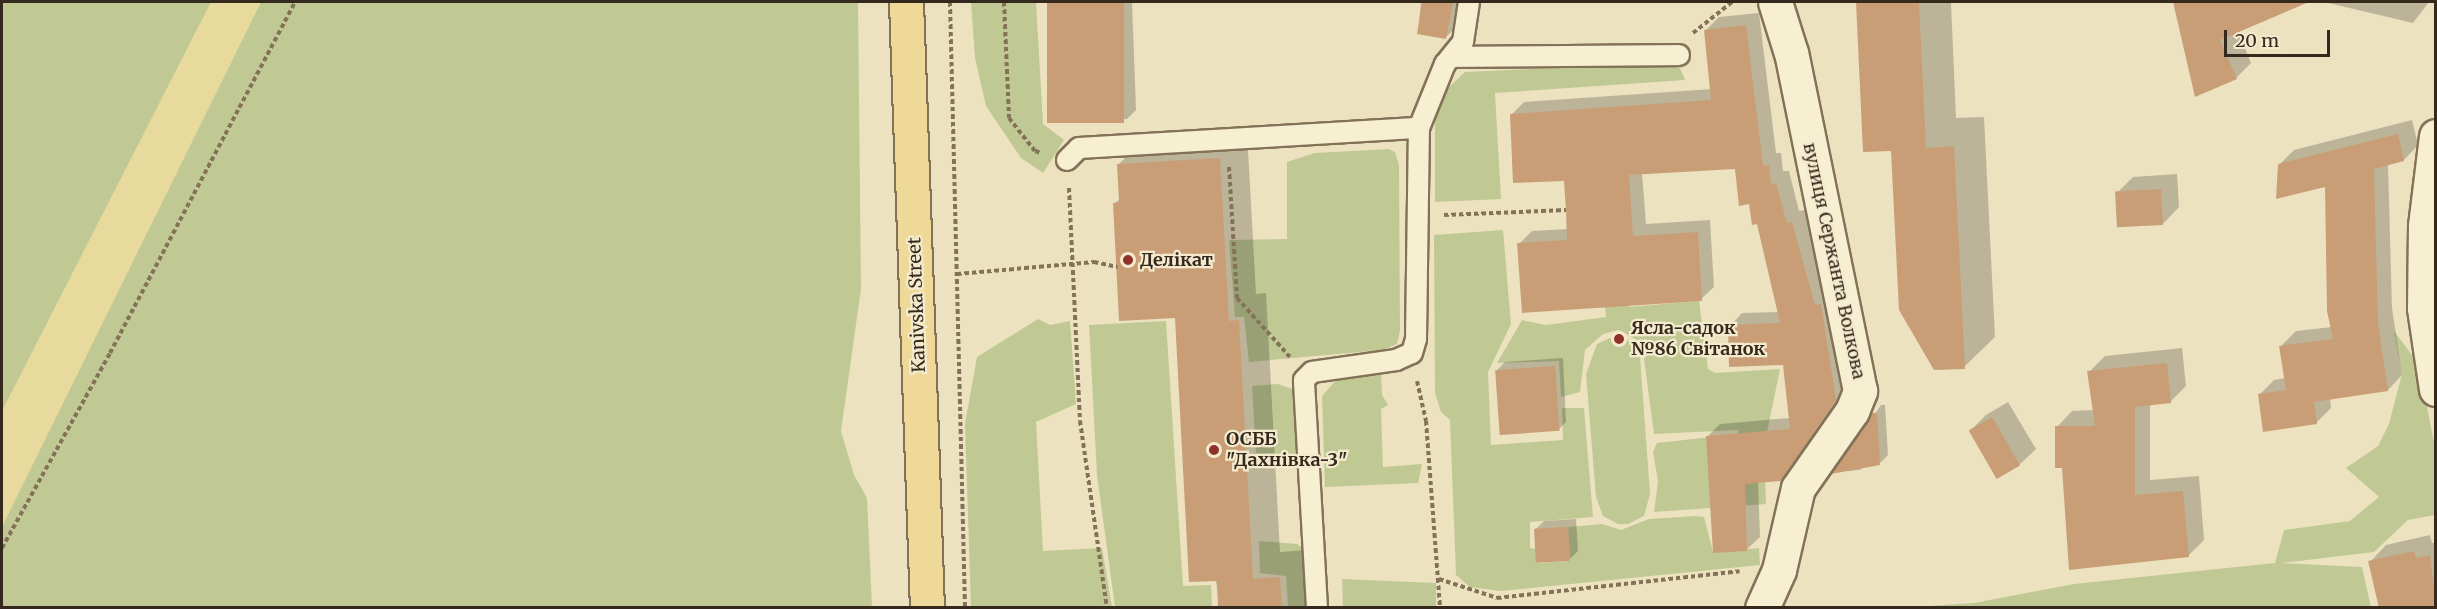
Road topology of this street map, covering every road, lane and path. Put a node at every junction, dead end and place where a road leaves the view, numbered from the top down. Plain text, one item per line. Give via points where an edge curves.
1 (295, 2) edge
2 (906, 2) edge
3 (950, 2) edge
4 (1004, 2) edge
5 (1469, 2) edge
6 (1732, 2) edge
7 (1775, 2) edge
8 (1679, 55) joint
9 (1453, 57) junction
10 (1419, 128) junction
11 (2436, 136) edge
12 (1227, 142) junction
13 (1067, 160) junction
14 (1566, 210) dead end
15 (1461, 215) dead end
16 (1074, 264) junction
17 (1117, 267) dead end
18 (957, 274) junction
19 (1412, 353) junction
20 (1306, 376) junction
21 (2436, 389) edge
22 (2, 548) edge
23 (1779, 570) junction
24 (1439, 579) junction
25 (927, 608) edge
26 (965, 608) edge
27 (1107, 608) edge
28 (1317, 608) edge
29 (1440, 608) edge
30 (1762, 608) edge

1 - 22 path
2 - 25 main road, Kanivska Street
3 - 18 path
4 - 13 path via 1009,118 1035,151
5 - 9 lane via 1463,42
6 - 8 path via 1694,32
7 - 23 street, вулиця Сержанта Волкова via 1791,53 1860,391 1852,411 1798,488
8 - 9 lane
9 - 10 lane via 1437,79
10 - 12 lane
10 - 19 lane via 1416,339
11 - 21 street via 2425,226 2424,308
12 - 13 lane via 1079,148
12 - 20 path via 1236,298
13 - 16 path
14 - 15 path
16 - 17 path via 1104,262
16 - 18 path
16 - 27 path via 1080,421
18 - 26 path
19 - 20 lane via 1396,360
19 - 24 path via 1426,421
20 - 28 lane via 1303,385
23 - 24 path via 1759,568 1497,598
23 - 30 street, вулиця Сержанта Волкова
24 - 29 path

